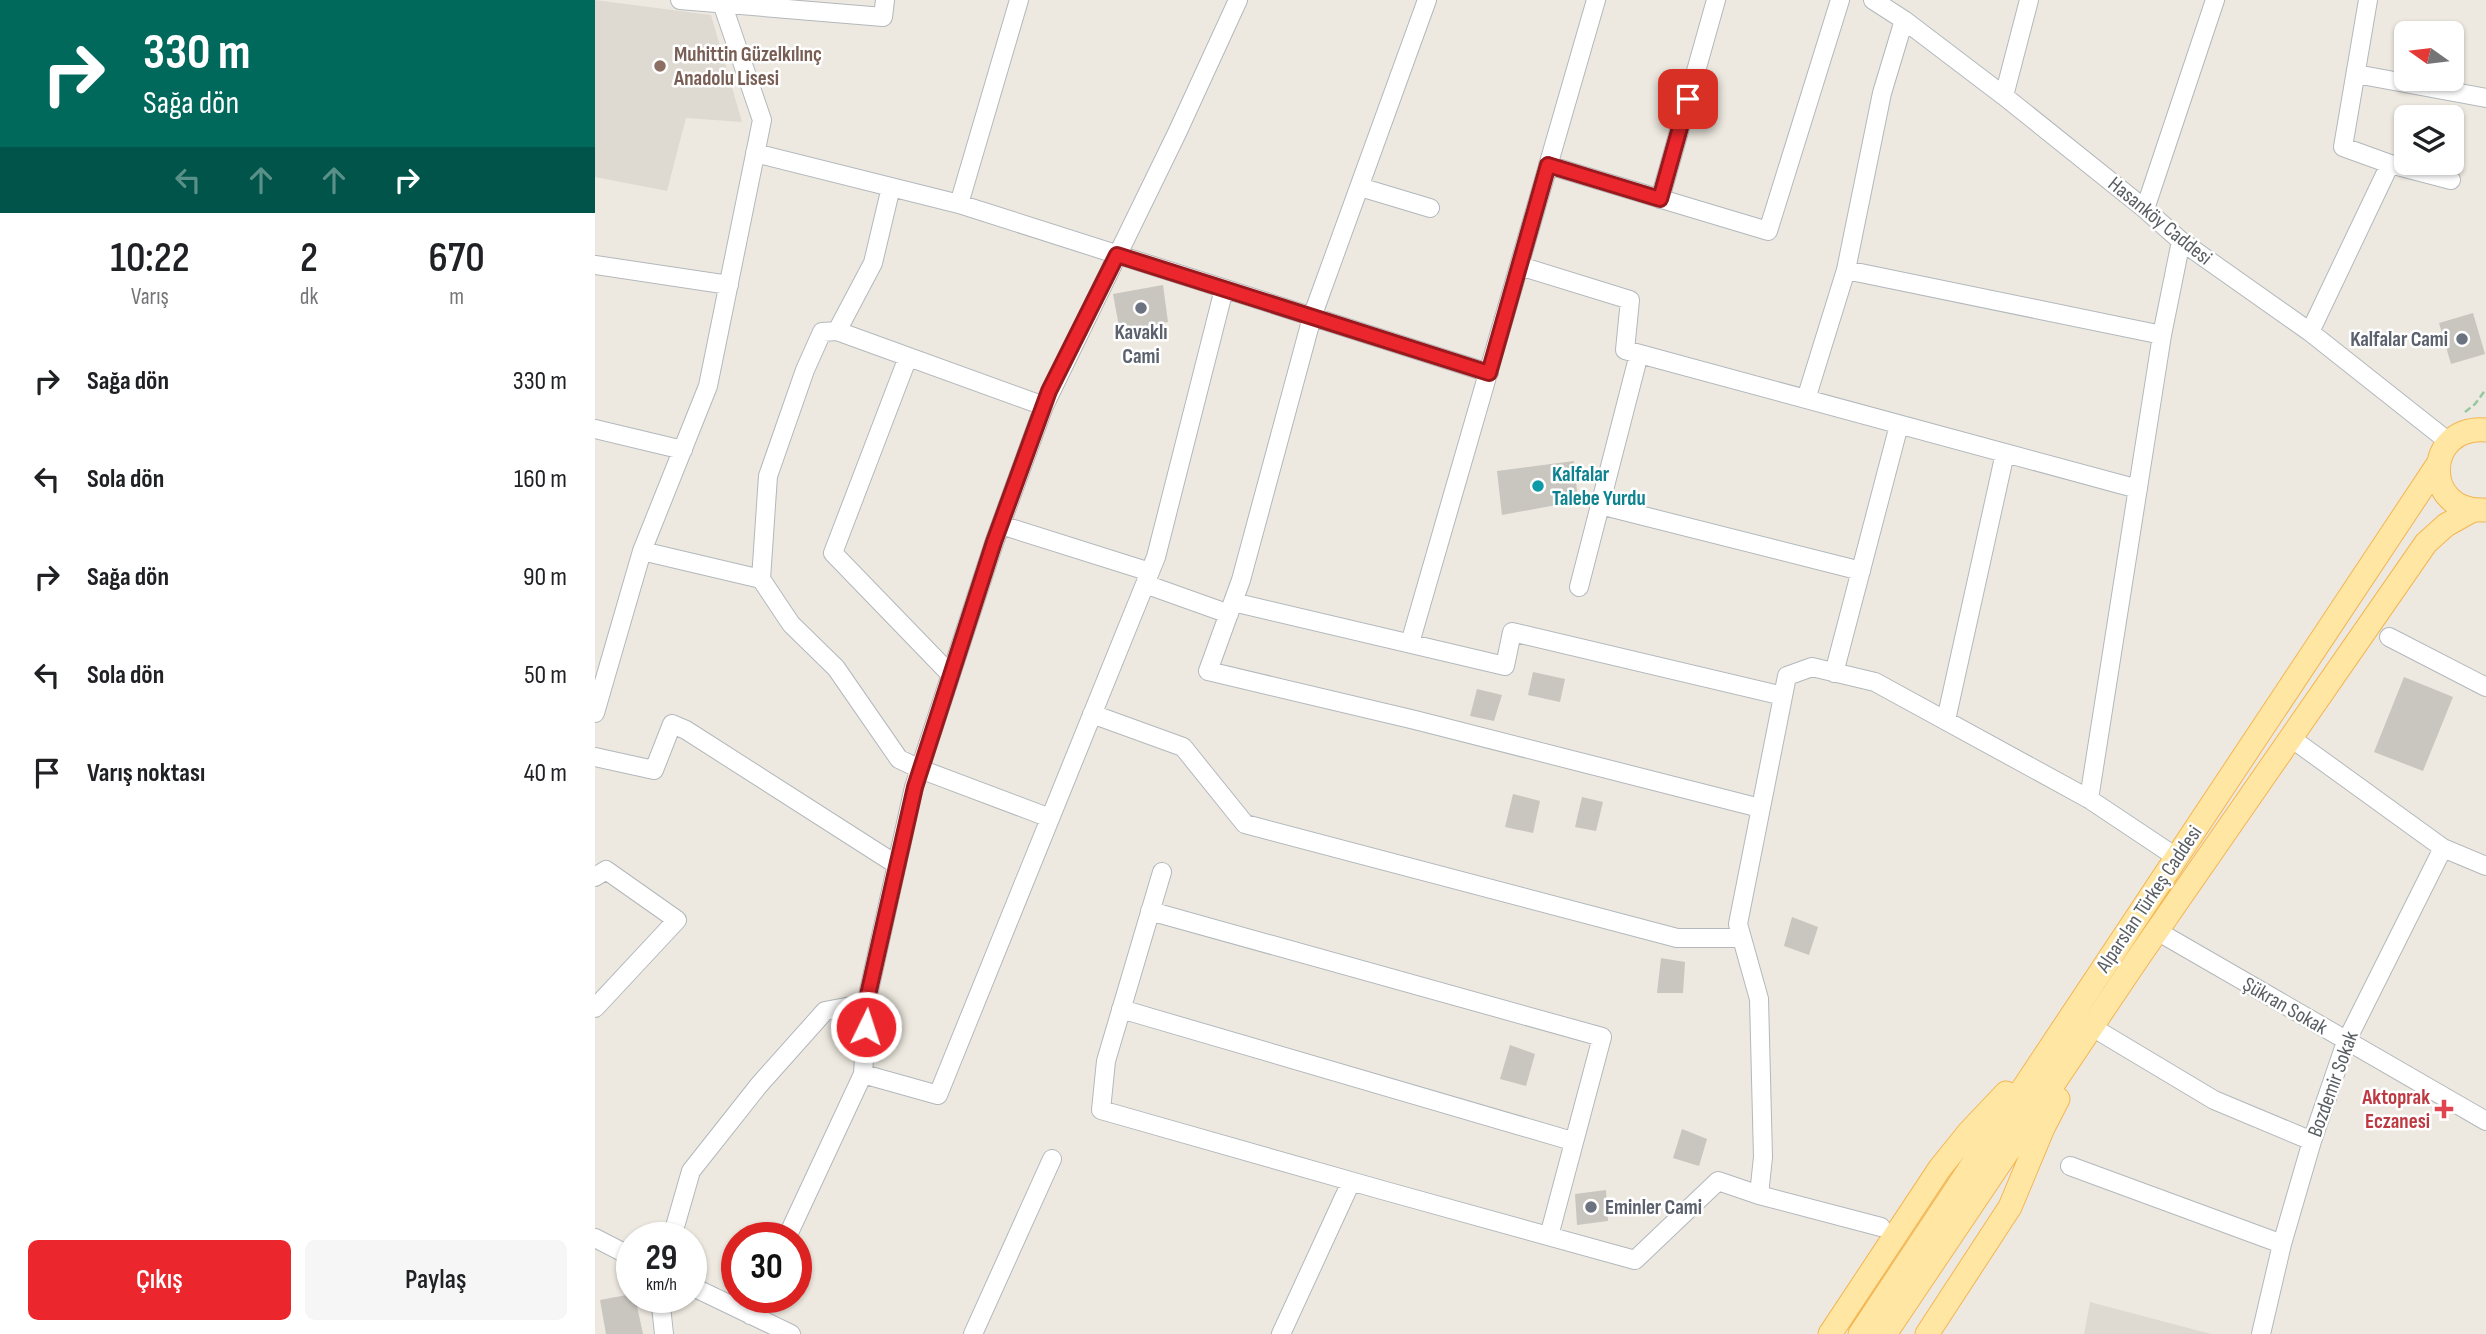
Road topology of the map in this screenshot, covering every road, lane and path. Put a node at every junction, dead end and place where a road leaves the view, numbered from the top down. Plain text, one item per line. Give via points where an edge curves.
1 (680, 0) edge
2 (1019, 0) edge
3 (1238, 0) edge
4 (1427, 0) edge
5 (1595, 0) edge
6 (1716, 0) edge
7 (1840, 0) edge
8 (1873, 0) edge
9 (2029, 0) edge
10 (2215, 0) edge
11 (2368, 0) edge
12 (722, 3) junction
13 (884, 8) edge
14 (1905, 20) junction
15 (2356, 74) junction
16 (2004, 96) junction
17 (2486, 98) edge
18 (755, 153) junction
19 (2390, 164) junction
20 (1548, 165) junction
21 (2451, 180) dead end
22 (891, 187) junction
23 (1360, 187) junction
24 (1660, 199) junction
25 (959, 204) junction
26 (1430, 208) dead end
27 (2145, 209) junction
28 (2181, 242) junction
29 (1117, 255) junction
30 (595, 265) edge
31 (1520, 266) junction
32 (1846, 270) junction
33 (729, 285) junction
34 (1224, 289) junction
35 (1312, 317) junction
36 (837, 331) junction
37 (2310, 332) junction
38 (2162, 335) junction
39 (1639, 354) junction
40 (908, 356) junction
41 (1489, 373) junction
42 (1806, 399) junction
43 (1044, 406) junction
44 (1899, 425) junction
45 (2481, 425) edge
46 (595, 429) edge
47 (2449, 442) junction
48 (683, 450) junction
49 (2005, 453) junction
50 (2438, 464) junction
51 (2138, 489) junction
52 (1600, 505) junction
53 (2479, 510) edge
54 (1001, 526) junction
55 (642, 551) junction
56 (1861, 571) junction
57 (1147, 578) junction
58 (761, 579) junction
59 (1579, 587) dead end
60 (1231, 608) junction
61 (2389, 637) dead end
62 (1410, 643) junction
63 (1834, 673) junction
64 (951, 675) junction
65 (2486, 687) edge
66 (1783, 696) junction
67 (595, 713) edge
68 (1092, 714) junction
69 (1945, 720) junction
70 (2291, 738) junction
71 (595, 757) edge
72 (920, 769) junction
73 (2089, 799) junction
74 (1761, 808) junction
75 (1050, 818) junction
76 (2443, 848) junction
77 (2176, 858) junction
78 (897, 865) junction
79 (2486, 866) edge
80 (1161, 872) dead end
81 (595, 877) edge
82 (1150, 911) junction
83 (2157, 931) junction
84 (1742, 938) junction
85 (2115, 949) junction
86 (2136, 961) junction
87 (867, 1003) junction
88 (595, 1008) edge
89 (1121, 1009) junction
90 (2102, 1032) junction
91 (2346, 1042) junction
92 (863, 1074) junction
93 (2486, 1121) edge
94 (1572, 1140) junction
95 (2312, 1141) junction
96 (1052, 1159) dead end
97 (2070, 1166) dead end
98 (1351, 1182) junction
99 (1759, 1195) junction
100 (676, 1222) edge
101 (794, 1222) edge
102 (1881, 1227) dead end
103 (1549, 1236) junction
104 (595, 1238) edge
105 (2282, 1244) junction
106 (616, 1249) edge
107 (707, 1294) edge
108 (657, 1313) edge
109 (662, 1313) edge
110 (750, 1315) joint
111 (651, 1334) edge
112 (664, 1334) edge
113 (790, 1334) edge
114 (973, 1334) edge
115 (1282, 1334) edge
116 (1830, 1334) edge
117 (1860, 1334) edge
118 (1885, 1334) edge
119 (1927, 1334) edge
120 (2261, 1334) edge

1 - 12 street
2 - 25 street
3 - 29 street
4 - 23 street
5 - 20 street
6 - 24 street
7 - 24 street via 1767,231
8 - 14 street, Hasanköy Caddesi
9 - 16 street
10 - 27 street
11 - 15 street
12 - 13 street
12 - 18 street via 762,120
14 - 16 street, Hasanköy Caddesi
14 - 32 street via 1882,93
15 - 17 street
15 - 19 street via 2343,147
16 - 27 street, Hasanköy Caddesi
18 - 22 street
18 - 33 street
19 - 21 street
19 - 37 street
20 - 24 street
20 - 31 street
22 - 25 street
22 - 36 street via 873,263
23 - 26 street
23 - 35 street
25 - 29 street
27 - 28 street, Hasanköy Caddesi
28 - 37 street, Hasanköy Caddesi
28 - 38 street
29 - 34 street
29 - 43 street
30 - 33 street
31 - 39 street via 1630,300 1625,351
31 - 41 street
32 - 38 street
32 - 42 street
33 - 48 street via 708,386
34 - 35 street
34 - 57 street
35 - 41 street
35 - 60 street
36 - 40 street
36 - 58 street via 822,332 768,476
37 - 47 street, Hasanköy Caddesi
38 - 51 street
39 - 42 street
39 - 52 street
40 - 43 street
40 - 64 street via 833,553
41 - 62 street
42 - 44 street
43 - 54 street
44 - 49 street
44 - 56 street
45 - 47 main road
46 - 48 street
47 - 50 main road, Alparslan Türkeş Caddesi
48 - 55 street
49 - 51 street
49 - 69 street
50 - 53 main road via 2442,489 2450,499
50 - 77 main road, Alparslan Türkeş Caddesi
51 - 73 street
52 - 56 street
52 - 59 street
53 - 70 main road, Alparslan Türkeş Caddesi via 2446,525 2426,543
54 - 57 street
54 - 64 street
55 - 58 street
55 - 67 street
56 - 63 street
57 - 60 street
57 - 68 street
58 - 72 street via 791,624 836,668 899,759
60 - 62 street
60 - 74 street via 1208,671
61 - 65 street
62 - 66 street via 1505,666 1512,632
63 - 66 street via 1812,667 1787,676
63 - 69 street via 1875,682
64 - 72 street
66 - 74 street
68 - 75 street
68 - 84 street via 1183,747 1245,824 1677,938
69 - 73 street
70 - 76 street
70 - 83 main road, Alparslan Türkeş Caddesi
71 - 78 street via 654,770 672,724
72 - 75 street
72 - 78 street
73 - 77 street
74 - 84 street via 1738,924
75 - 92 street via 937,1095
76 - 79 street
76 - 91 street, Bozdemir Sokak
77 - 85 main road, Alparslan Türkeş Caddesi
78 - 87 street
80 - 82 street
81 - 88 street via 606,870 677,920
82 - 89 street
82 - 94 street via 1602,1037
83 - 86 main road, Alparslan Türkeş Caddesi
83 - 91 street, Şükran Sokak
84 - 99 street via 1759,999 1763,1157
85 - 116 main road via 2083,981 2007,1092 1953,1151
85 - 117 main road, Alparslan Türkeş Caddesi
86 - 90 main road via 2121,1003
86 - 118 main road, Alparslan Türkeş Caddesi
87 - 92 street
87 - 100 street via 825,1011 759,1085 691,1171
89 - 94 street
89 - 98 street via 1106,1061 1101,1110
90 - 95 street via 2214,1100
90 - 119 main road via 2050,1113 2010,1207
91 - 93 street, Şükran Sokak
91 - 95 street, Bozdemir Sokak
92 - 101 street
94 - 103 street
95 - 105 street, Bozdemir Sokak
96 - 114 street
97 - 105 street
98 - 103 street
98 - 115 street
99 - 102 street
99 - 103 street via 1718,1181 1635,1260
104 - 106 street
105 - 120 street, Bozdemir Sokak
107 - 110 street
108 - 111 street
109 - 112 street
110 - 113 street

